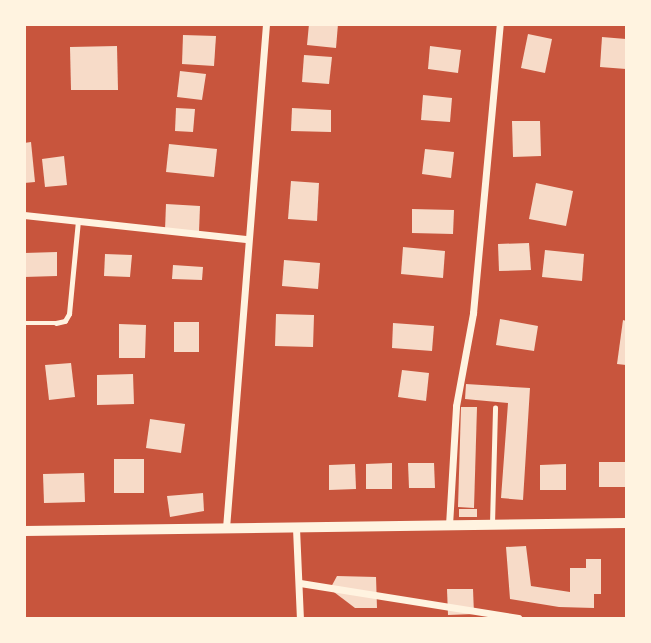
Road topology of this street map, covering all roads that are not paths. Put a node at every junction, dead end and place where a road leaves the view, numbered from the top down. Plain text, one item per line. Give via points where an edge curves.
1 (266, 24) edge
2 (500, 24) edge
3 (24, 215) edge
4 (78, 219) junction
5 (246, 239) junction
6 (24, 323) edge
7 (495, 408) dead end
8 (626, 523) edge
9 (449, 525) junction
10 (492, 525) junction
11 (226, 528) junction
12 (296, 528) junction
13 (24, 531) edge
14 (300, 583) junction
15 (300, 618) edge
16 (518, 618) edge

1 - 5 street
2 - 9 street via 473,313 456,406
3 - 4 street
4 - 5 street
4 - 6 lane via 69,314 56,323
5 - 11 street
7 - 10 lane
8 - 10 street
9 - 10 street
9 - 12 street
11 - 12 street
11 - 13 street
12 - 14 street
14 - 15 street
14 - 16 street

